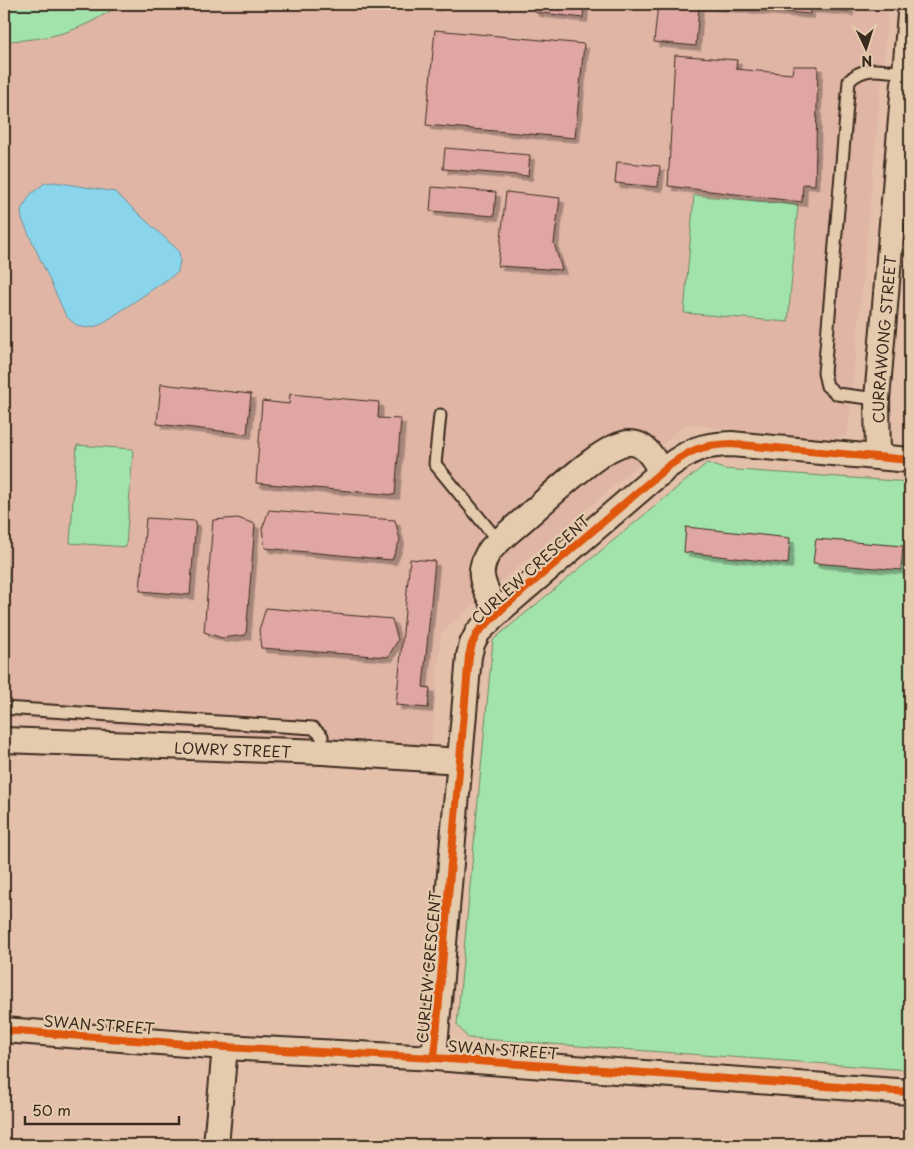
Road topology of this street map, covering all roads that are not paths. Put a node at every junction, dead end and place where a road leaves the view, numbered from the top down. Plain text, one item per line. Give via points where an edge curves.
1 (910, 14) edge
2 (905, 73) junction
3 (877, 399) junction
4 (440, 415) dead end
5 (878, 457) junction
6 (910, 460) edge
7 (661, 473) junction
8 (498, 542) junction
9 (498, 612) junction
10 (4, 708) edge
11 (4, 740) edge
12 (323, 752) junction
13 (460, 761) junction
14 (4, 1030) edge
15 (225, 1047) junction
16 (434, 1058) junction
17 (910, 1092) edge
18 (216, 1145) edge

1 - 2 street, CURRAWONG STREET
2 - 3 street, CURRAWONG STREET
2 - 3 lane via 866,70 849,81 826,344 824,373 827,386 837,394
3 - 5 street, CURRAWONG STREET
4 - 8 lane via 435,464
5 - 6 street, CURLEW CRESCENT
5 - 7 street, CURLEW CRESCENT via 710,445 682,456
7 - 8 street via 654,458 641,445 619,445 583,468
7 - 9 street, CURLEW CRESCENT
8 - 9 street via 490,550 482,571 483,581
9 - 13 street, CURLEW CRESCENT via 478,632 472,644
10 - 12 lane via 313,728 322,736
11 - 12 street, LOWRY STREET
12 - 13 street, LOWRY STREET
13 - 16 street, CURLEW CRESCENT
14 - 15 street, SWAN STREET
15 - 16 street, SWAN STREET
15 - 18 street
16 - 17 street, SWAN STREET

